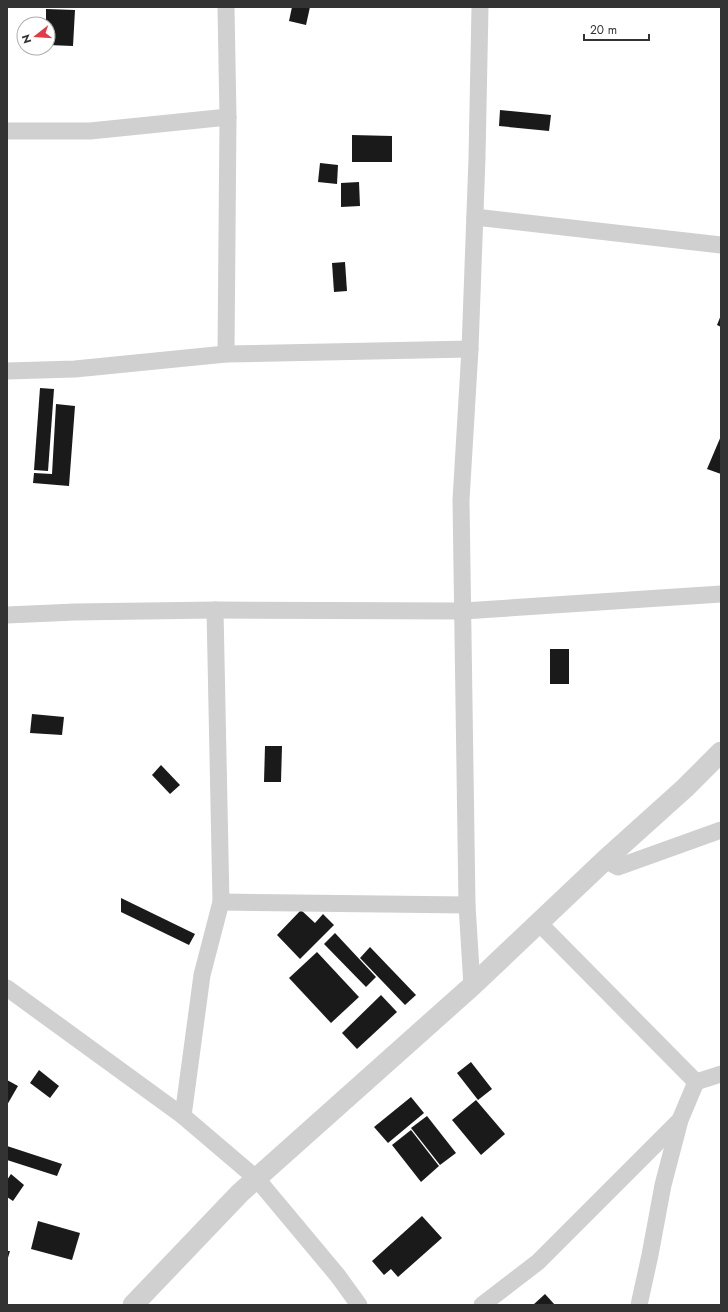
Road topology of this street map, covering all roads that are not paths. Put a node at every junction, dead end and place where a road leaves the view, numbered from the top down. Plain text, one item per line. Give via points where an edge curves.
1 (226, 7) edge
2 (480, 7) edge
3 (228, 117) junction
4 (7, 131) edge
5 (475, 217) junction
6 (721, 245) edge
7 (470, 349) junction
8 (226, 354) junction
9 (7, 371) edge
10 (721, 594) edge
11 (215, 610) junction
12 (463, 611) junction
13 (7, 615) edge
14 (721, 752) edge
15 (721, 830) edge
16 (605, 860) junction
17 (221, 902) junction
18 (467, 905) junction
19 (539, 923) junction
20 (472, 986) junction
21 (7, 988) edge
22 (721, 1074) edge
23 (696, 1082) junction
24 (183, 1116) junction
25 (680, 1120) junction
26 (257, 1179) junction
27 (133, 1305) edge
28 (359, 1305) edge
29 (482, 1305) edge
30 (639, 1305) edge

1 - 3 street
2 - 5 street
3 - 4 street via 90,130
3 - 8 street
5 - 6 street
5 - 7 street
7 - 8 street
7 - 12 street via 461,500
8 - 9 street via 75,369
10 - 12 street
11 - 12 street
11 - 13 street
11 - 17 street
12 - 18 street
14 - 16 street
15 - 16 street via 618,866
16 - 19 street
17 - 18 street
17 - 24 street via 202,974
18 - 20 street
19 - 20 street
19 - 23 street
20 - 26 street
21 - 24 street
22 - 23 street
23 - 25 street
24 - 26 street
25 - 29 street via 538,1262
25 - 30 street via 663,1185
26 - 27 street via 240,1193
26 - 28 street

